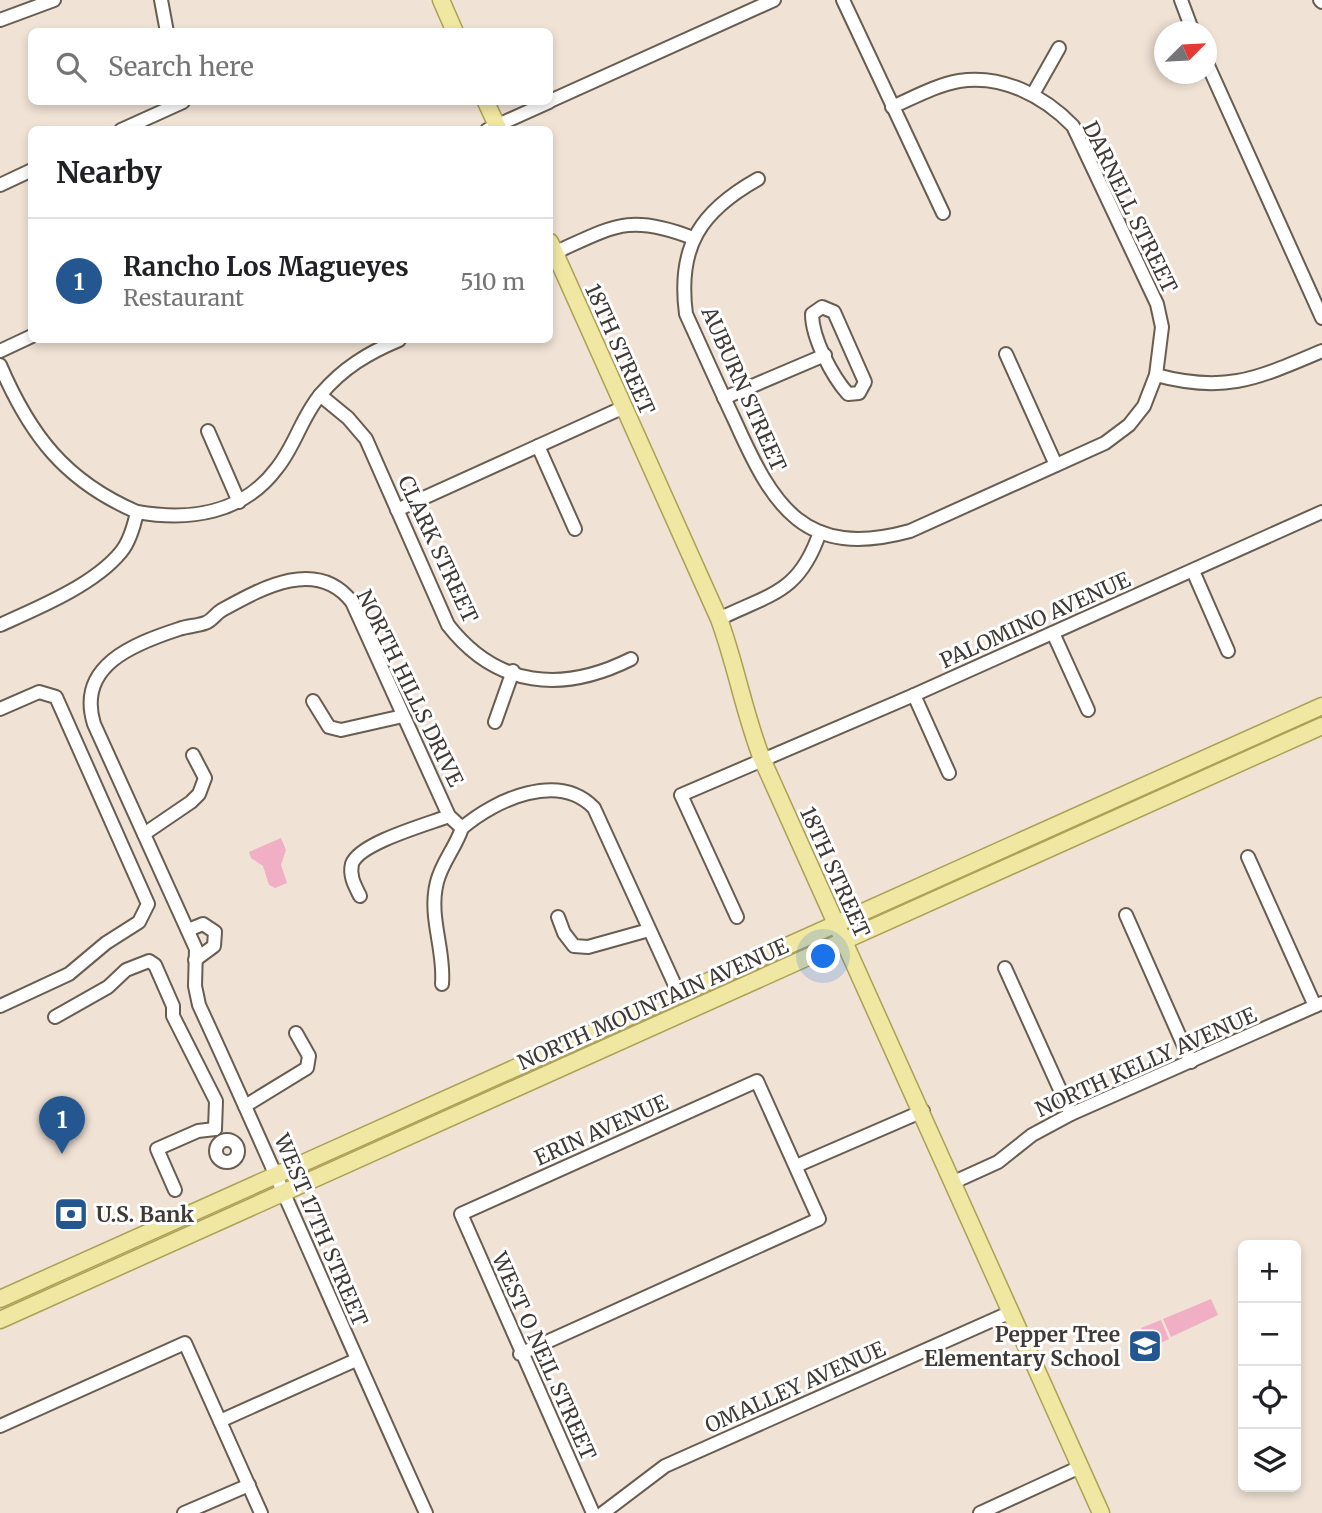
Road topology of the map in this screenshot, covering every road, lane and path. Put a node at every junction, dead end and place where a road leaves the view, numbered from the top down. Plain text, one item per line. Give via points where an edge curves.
1 (54, 0) edge
2 (161, 0) edge
3 (440, 0) edge
4 (774, 0) edge
5 (843, 0) edge
6 (1181, 0) edge
7 (0, 20) edge
8 (1189, 21) edge
9 (166, 28) edge
10 (453, 28) edge
11 (1059, 48) dead end
12 (1216, 84) edge
13 (1033, 94) junction
14 (553, 99) edge
15 (176, 105) edge
16 (487, 105) edge
17 (541, 105) edge
18 (892, 107) junction
19 (130, 126) edge
20 (493, 126) edge
21 (498, 126) edge
22 (28, 172) edge
23 (758, 178) dead end
24 (0, 185) edge
25 (943, 213) dead end
26 (693, 238) junction
27 (553, 247) edge
28 (553, 249) edge
29 (1322, 318) edge
30 (28, 338) edge
31 (392, 343) edge
32 (0, 351) edge
33 (1322, 351) edge
34 (1006, 354) dead end
35 (825, 355) junction
36 (0, 365) edge
37 (1156, 375) junction
38 (320, 395) junction
39 (724, 398) junction
40 (622, 408) junction
41 (208, 431) dead end
42 (538, 446) junction
43 (1056, 465) junction
44 (239, 502) junction
45 (397, 510) junction
46 (137, 512) junction
47 (1322, 512) edge
48 (575, 529) dead end
49 (820, 532) junction
50 (1192, 572) junction
51 (719, 619) junction
52 (0, 625) edge
53 (1054, 633) junction
54 (1228, 652) dead end
55 (631, 659) dead end
56 (513, 671) junction
57 (914, 695) junction
58 (313, 701) dead end
59 (1322, 706) edge
60 (0, 709) edge
61 (1088, 710) dead end
62 (403, 716) junction
63 (495, 722) dead end
64 (1322, 726) edge
65 (193, 755) dead end
66 (762, 759) junction
67 (949, 773) dead end
68 (449, 816) junction
69 (462, 828) junction
70 (144, 834) junction
71 (1248, 857) dead end
72 (171, 892) joint
73 (360, 896) dead end
74 (1126, 915) dead end
75 (737, 916) dead end
76 (558, 918) dead end
77 (836, 925) junction
78 (188, 930) junction
79 (649, 930) junction
80 (843, 942) junction
81 (195, 960) junction
82 (1005, 968) dead end
83 (442, 984) dead end
84 (679, 995) junction
85 (1318, 1004) edge
86 (0, 1006) edge
87 (55, 1017) dead end
88 (296, 1033) dead end
89 (1191, 1062) junction
90 (245, 1106) junction
91 (923, 1111) junction
92 (1071, 1114) junction
93 (215, 1129) junction
94 (222, 1141) junction
95 (261, 1141) junction
96 (238, 1149) junction
97 (796, 1166) junction
98 (275, 1177) junction
99 (954, 1182) junction
100 (175, 1190) dead end
101 (283, 1194) junction
102 (461, 1214) joint
103 (6, 1296) edge
104 (19, 1311) junction
105 (1011, 1312) junction
106 (0, 1320) edge
107 (520, 1354) junction
108 (356, 1360) junction
109 (220, 1421) junction
110 (0, 1426) edge
111 (1080, 1467) junction
112 (249, 1485) junction
113 (184, 1513) edge
114 (261, 1513) edge
115 (426, 1513) edge
116 (593, 1513) edge
117 (603, 1513) edge
118 (980, 1513) edge
119 (1101, 1513) edge

1 - 7 street
2 - 9 street
3 - 10 main road
4 - 14 street
5 - 18 street
6 - 8 street
11 - 13 street
12 - 29 street
13 - 18 street, DARNELL STREET via 1003,84 958,81
13 - 37 street, DARNELL STREET via 1064,117 1086,149 1157,304 1161,327
15 - 19 street
16 - 20 main road
17 - 21 street
18 - 25 street
22 - 24 street
23 - 26 street via 728,196
26 - 27 street via 658,224 635,223
26 - 39 street, AUBURN STREET via 683,287 686,314
28 - 40 main road, 18TH STREET
30 - 32 street
31 - 38 street via 363,356
33 - 37 street via 1273,372 1219,385
34 - 43 street
35 - 35 street via 812,321 812,314 822,307 834,312 865,382 863,390 848,394
35 - 39 street
36 - 46 street via 26,417 59,462 86,486
37 - 43 street, DARNELL STREET via 1144,406 1118,435
38 - 44 street via 278,467
38 - 45 street, CLARK STREET via 366,439
39 - 49 street, AUBURN STREET via 772,495 785,510
40 - 42 street
40 - 51 main road, 18TH STREET
41 - 44 street
42 - 45 street
42 - 48 street
43 - 49 street, DARNELL STREET via 886,538
44 - 46 street via 189,517
45 - 56 street, CLARK STREET via 448,625 466,648
46 - 52 street via 126,544 102,568 42,606
47 - 50 street, PALOMINO AVENUE
49 - 51 street via 801,573 787,586
50 - 53 street, PALOMINO AVENUE
50 - 54 street
51 - 66 main road, 18TH STREET
53 - 57 street, PALOMINO AVENUE
53 - 61 street
55 - 56 street, CLARK STREET via 603,673 562,682 539,681
56 - 63 street
57 - 66 street, PALOMINO AVENUE
57 - 67 street
58 - 62 street via 329,727 341,730
59 - 77 main road, NORTH MOUNTAIN AVENUE
60 - 86 street via 39,692 56,697 134,866 147,911 139,922 69,974
62 - 68 street, NORTH HILLS DRIVE
62 - 70 street, NORTH HILLS DRIVE via 352,603 344,592 319,580 284,582 217,612 204,624 176,630 107,663 96,674 92,688 90,713
64 - 80 main road, NORTH MOUNTAIN AVENUE
65 - 70 street via 205,778 199,794
66 - 75 street, PALOMINO AVENUE via 681,796
66 - 77 main road, 18TH STREET
68 - 69 street, NORTH HILLS DRIVE
68 - 73 street via 363,849 352,864 352,881
69 - 79 street via 532,792 563,789 578,796 594,808
69 - 83 street via 444,862 434,899 434,922 444,961
70 - 72 street, NORTH HILLS DRIVE
71 - 85 street
72 - 78 street, WEST 17TH STREET
74 - 89 street
76 - 79 street via 574,946 588,947
77 - 80 main road, 18TH STREET
77 - 84 main road, NORTH MOUNTAIN AVENUE
78 - 81 street, WEST 17TH STREET
78 - 81 street via 203,924 215,932 214,946
79 - 84 street
80 - 91 main road, 18TH STREET
80 - 101 main road, NORTH MOUNTAIN AVENUE
81 - 90 street, WEST 17TH STREET via 199,1005
82 - 92 street
84 - 98 main road, NORTH MOUNTAIN AVENUE
85 - 89 street, NORTH KELLY AVENUE
87 - 93 street via 108,987 137,964 149,961 155,965 173,1016 216,1101
88 - 90 street via 309,1056 307,1068
89 - 92 street, NORTH KELLY AVENUE
90 - 95 street, WEST 17TH STREET
91 - 97 street
91 - 99 main road, 18TH STREET
92 - 99 street, NORTH KELLY AVENUE via 1032,1135 998,1162
93 - 94 street
93 - 100 street via 198,1131 157,1149
94 - 96 street via 230,1140
94 - 96 street via 216,1148 220,1160 232,1161
95 - 96 street
95 - 98 street, WEST 17TH STREET
97 - 102 street, ERIN AVENUE via 757,1082
97 - 107 street via 820,1219
98 - 101 street, WEST 17TH STREET
98 - 103 main road, NORTH MOUNTAIN AVENUE
99 - 105 main road, 18TH STREET
101 - 104 main road, NORTH MOUNTAIN AVENUE
101 - 108 street, WEST 17TH STREET
102 - 107 street, WEST O NEIL STREET
103 - 104 main road
104 - 106 main road, NORTH MOUNTAIN AVENUE
105 - 111 main road, 18TH STREET
105 - 117 street, OMALLEY AVENUE via 664,1466
107 - 116 street, WEST O NEIL STREET
108 - 109 street
108 - 115 street, WEST 17TH STREET
109 - 110 street via 186,1343
109 - 112 street
111 - 118 street
111 - 119 main road, 18TH STREET
112 - 113 street
112 - 114 street

